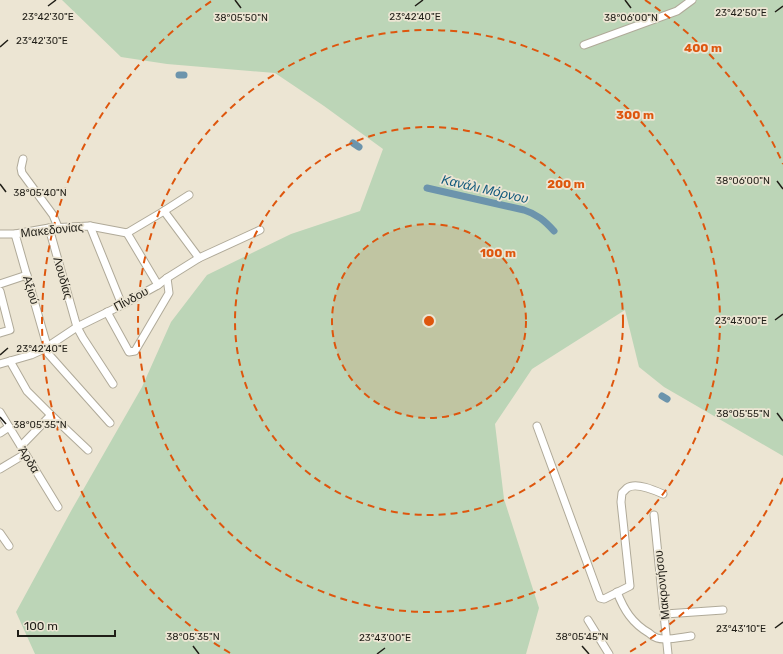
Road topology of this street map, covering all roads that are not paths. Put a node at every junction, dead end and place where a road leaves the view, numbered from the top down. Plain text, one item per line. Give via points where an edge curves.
1 (692, 0) edge
2 (584, 45) dead end
3 (23, 159) dead end
4 (189, 195) dead end
5 (164, 211) junction
6 (90, 226) junction
7 (58, 227) junction
8 (49, 228) junction
9 (260, 230) dead end
10 (127, 233) junction
11 (0, 234) edge
12 (15, 234) junction
13 (199, 258) junction
14 (27, 275) junction
15 (167, 278) junction
16 (0, 284) edge
17 (158, 285) junction
18 (0, 293) edge
19 (122, 305) junction
20 (107, 312) junction
21 (78, 327) junction
22 (0, 333) edge
23 (46, 347) junction
24 (10, 361) junction
25 (0, 364) edge
26 (113, 384) dead end
27 (0, 412) edge
28 (51, 415) junction
29 (110, 423) dead end
30 (537, 426) dead end
31 (9, 427) junction
32 (0, 433) edge
33 (21, 446) junction
34 (88, 450) dead end
35 (26, 454) junction
36 (0, 469) edge
37 (663, 494) dead end
38 (58, 507) dead end
39 (654, 515) dead end
40 (0, 533) edge
41 (9, 546) dead end
42 (617, 592) junction
43 (723, 610) dead end
44 (665, 614) junction
45 (588, 620) dead end
46 (691, 636) dead end
47 (667, 639) junction
48 (609, 654) edge
49 (668, 654) edge

1 - 2 street via 677,11
3 - 7 street via 22,173 53,215
4 - 5 street
5 - 10 street
5 - 13 street
6 - 7 street, Μακεδονίας
6 - 10 street, Μακεδονίας
6 - 19 street
7 - 8 street, Μακεδονίας
8 - 12 street, Μακεδονίας
8 - 21 street, Λουδίας
9 - 13 street, Πίνδου
10 - 17 street
11 - 12 street, Μακεδονίας
12 - 14 street, Αξιού
13 - 15 street, Πίνδου
14 - 16 street
14 - 23 street, Αξιού
15 - 17 street, Πίνδου
15 - 20 street via 169,293 135,351 129,352
17 - 19 street, Πίνδου
18 - 22 street via 10,330
19 - 20 street, Πίνδου
20 - 21 street, Πίνδου
21 - 23 street, Πίνδου
21 - 26 street, Λουδίας
23 - 24 street, Πίνδου via 31,355
23 - 29 street
24 - 25 street, Πίνδου
24 - 28 street via 27,391
27 - 31 street, Άρδα
28 - 33 street
28 - 34 street
30 - 42 street via 600,598 604,599
31 - 32 street
31 - 33 street, Άρδα
33 - 35 street, Άρδα
35 - 36 street
35 - 38 street, Άρδα
37 - 42 street via 635,486 622,493 630,586
39 - 44 street, Μακρονήσου
40 - 41 street
42 - 47 street via 630,617 642,629 657,638
43 - 44 street
44 - 47 street, Μακρονήσου
45 - 48 street
46 - 47 street
47 - 49 street, Μακρονήσου

